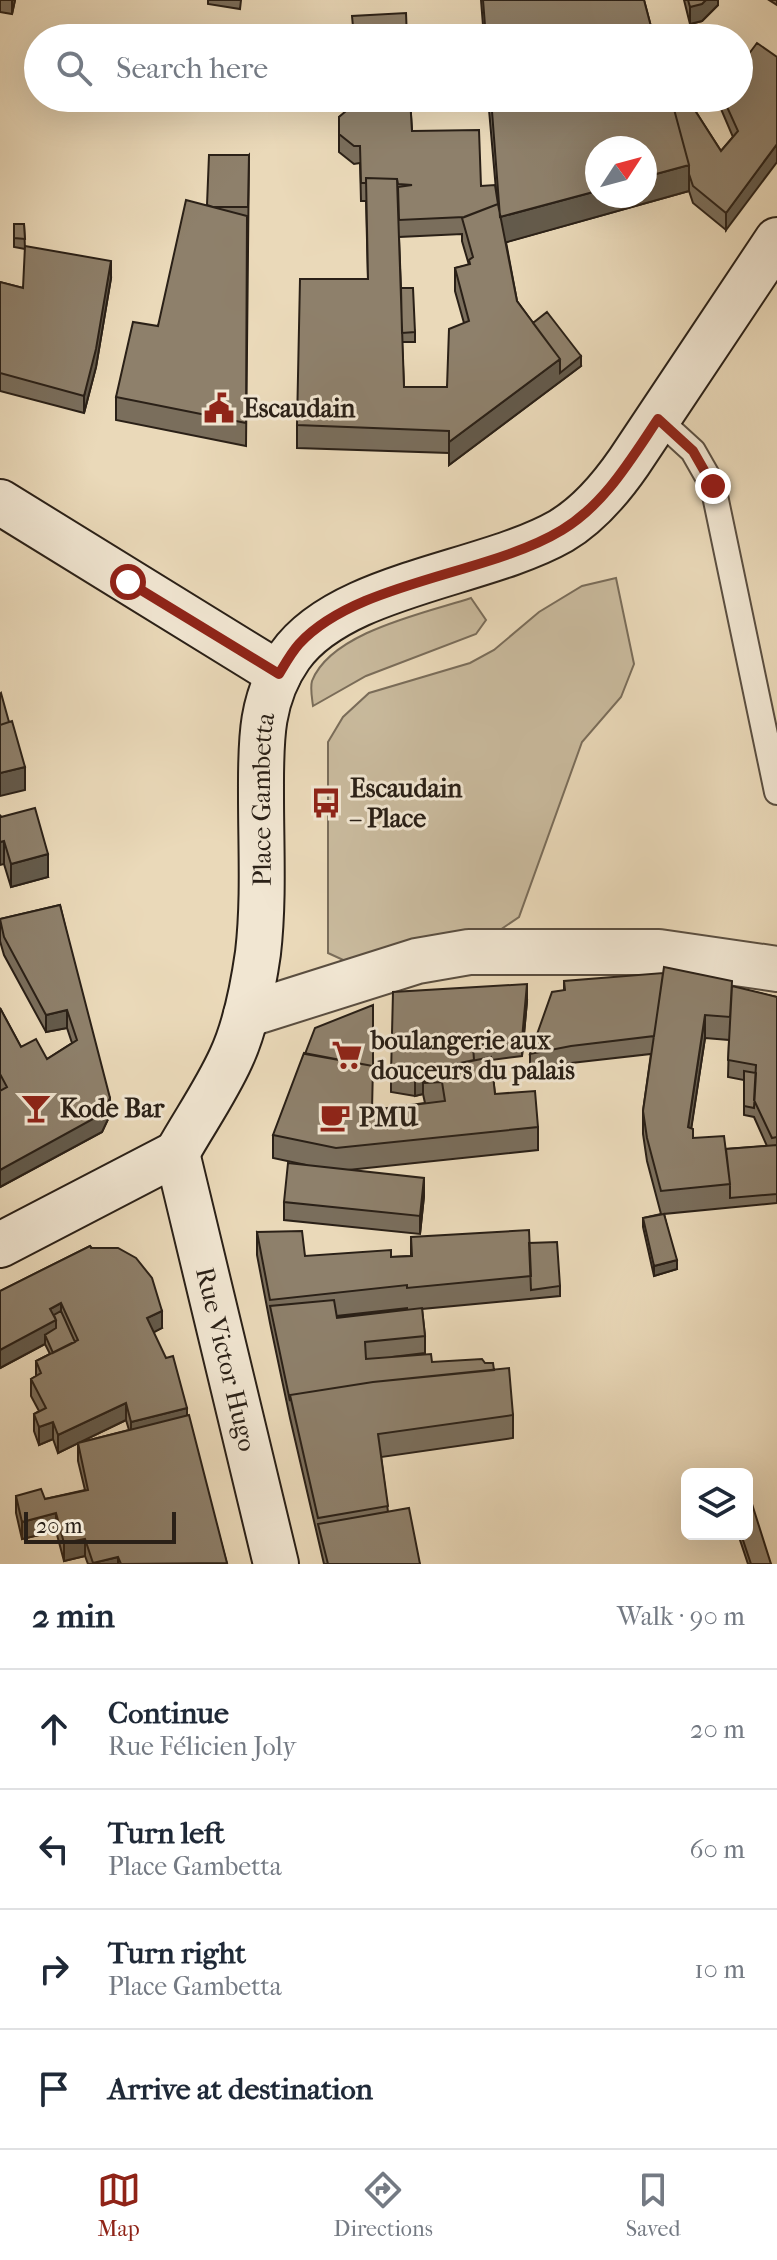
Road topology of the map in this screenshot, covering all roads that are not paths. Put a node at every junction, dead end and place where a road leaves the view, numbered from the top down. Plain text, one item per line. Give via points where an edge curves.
1 (777, 240) edge
2 (658, 419) junction
3 (0, 502) edge
4 (279, 674) junction
5 (770, 718) edge
6 (777, 792) edge
7 (777, 969) edge
8 (246, 1015) junction
9 (177, 1153) junction
10 (0, 1245) edge
11 (276, 1564) edge

1 - 2 street, Place Gambetta
2 - 4 street, Place Gambetta via 616,481 564,529 521,550 346,611 300,643
2 - 5 lane via 693,451 713,486
3 - 4 street
4 - 8 street, Place Gambetta via 269,694 260,741 260,930
5 - 6 lane
7 - 8 street via 659,952 469,952 417,961
8 - 9 street, Place Gambetta via 232,1056
9 - 10 street
9 - 11 street, Rue Victor Hugo

